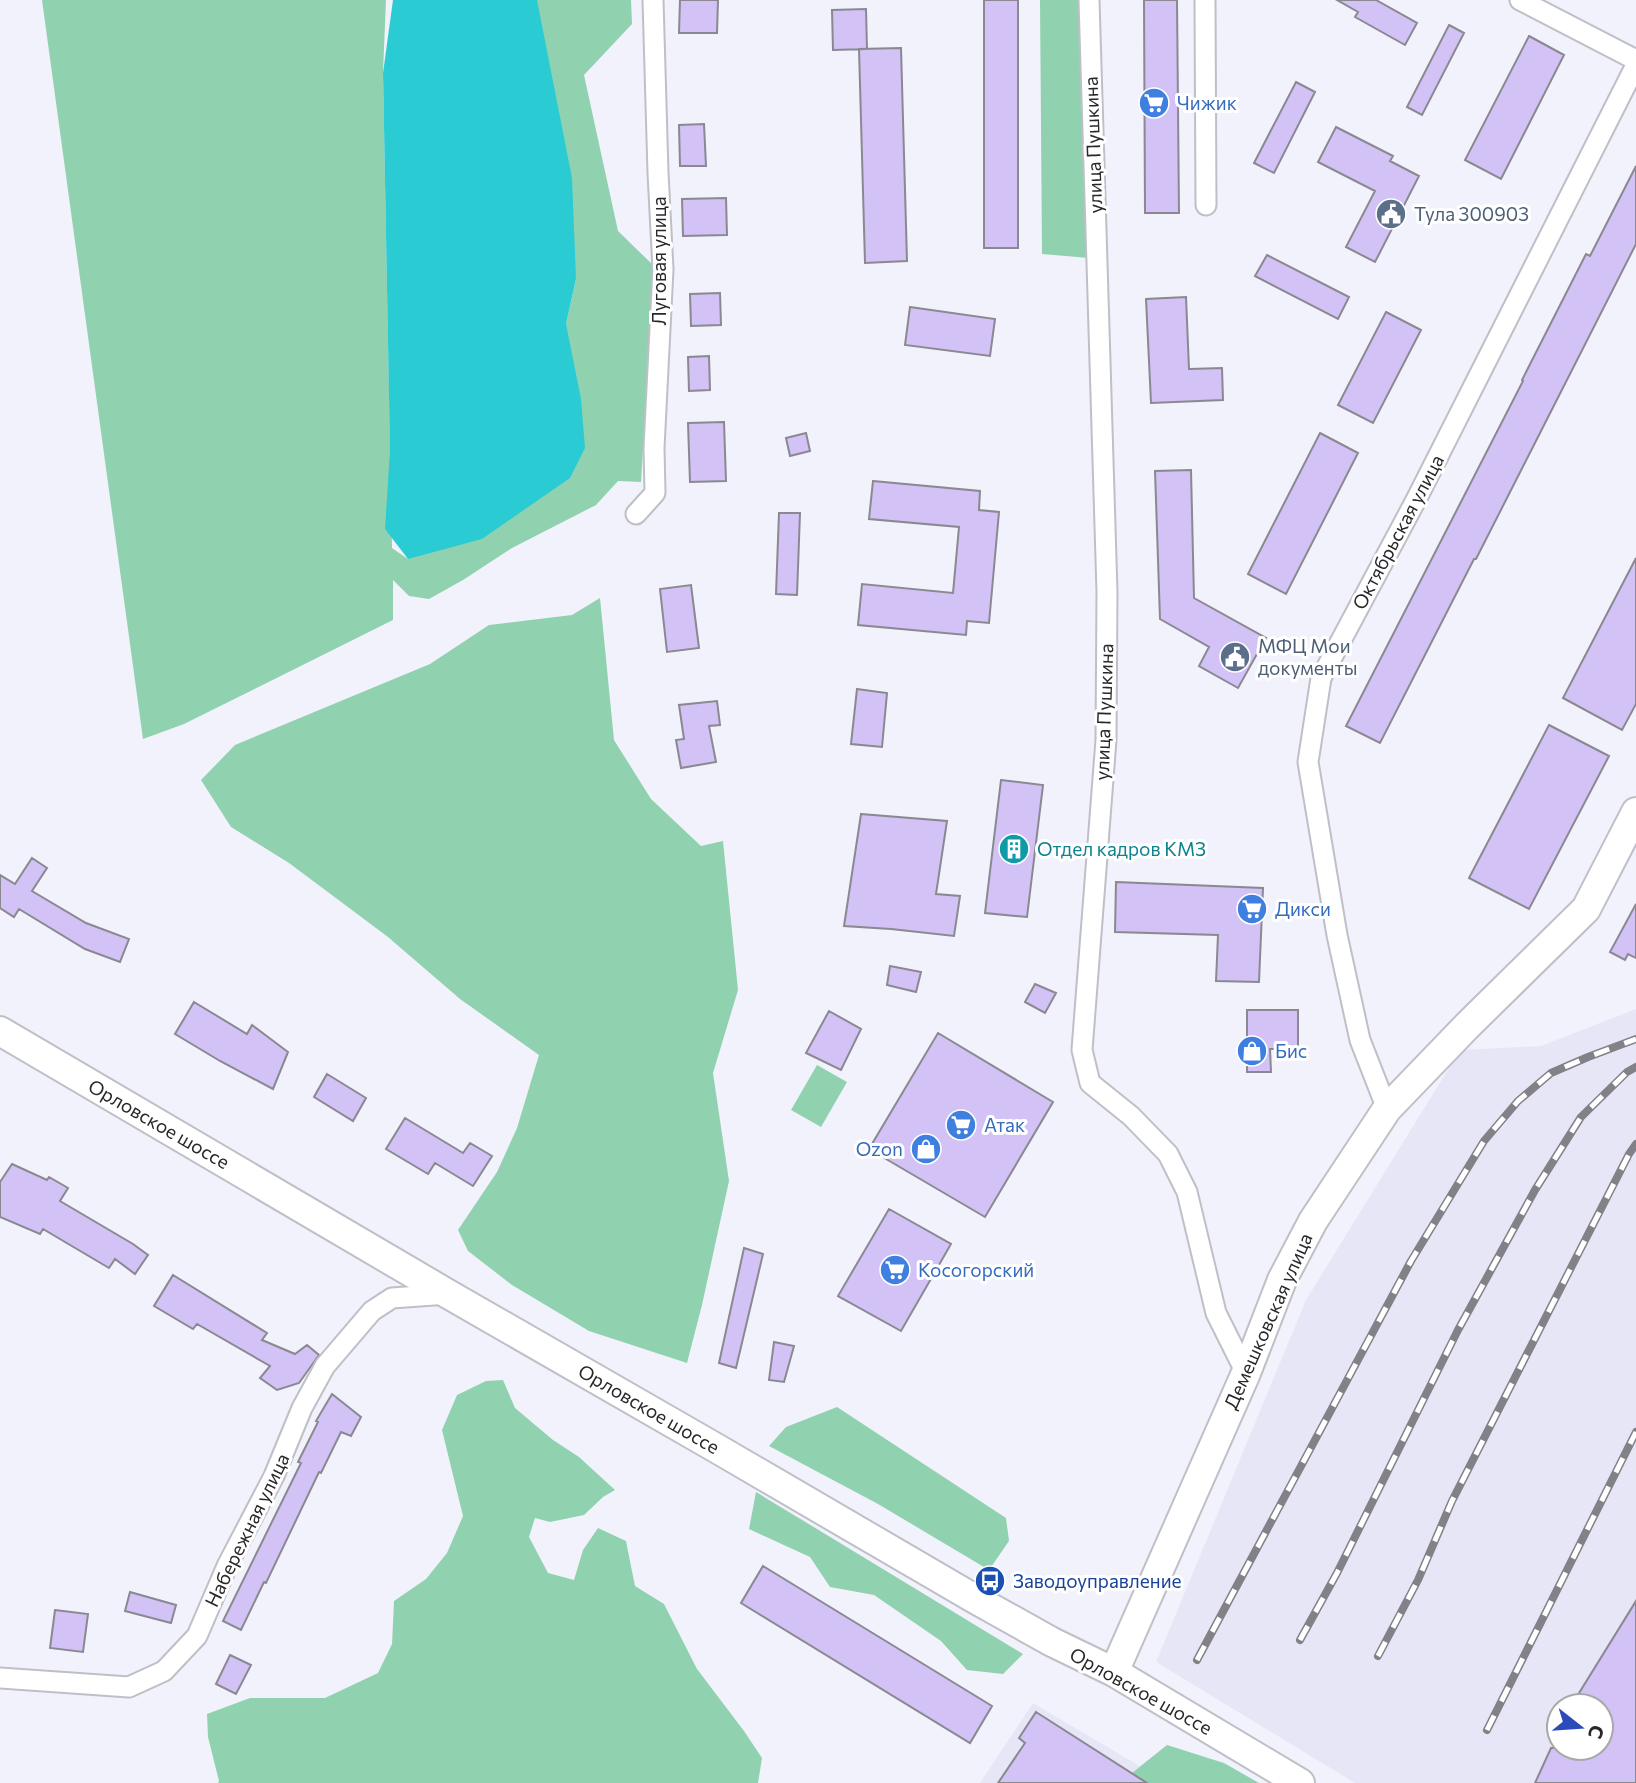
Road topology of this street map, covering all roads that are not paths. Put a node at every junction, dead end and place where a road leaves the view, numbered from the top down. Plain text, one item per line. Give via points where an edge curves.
1 (653, 0) edge
2 (1089, 0) edge
3 (1205, 0) edge
4 (1520, 0) edge
5 (1636, 60) edge
6 (1636, 65) edge
7 (1206, 205) dead end
8 (636, 514) dead end
9 (1636, 812) edge
10 (0, 1031) edge
11 (1387, 1109) junction
12 (448, 1294) junction
13 (1246, 1373) junction
14 (1114, 1672) junction
15 (0, 1678) edge
16 (1300, 1783) edge

1 - 8 street, Луговая улица via 663,269 655,493
2 - 13 street, улица Пушкина via 1107,592 1106,740 1082,1050 1090,1083 1168,1154 1187,1192 1216,1312
3 - 7 street
4 - 5 street
6 - 11 street, Октябрьская улица via 1321,678 1308,762 1360,1040
9 - 11 main road, Демешковская улица via 1586,909
10 - 12 main road, Орловское шоссе
11 - 13 main road, Демешковская улица via 1313,1221 1282,1280
12 - 14 main road, Орловское шоссе via 975,1599
12 - 15 street, Набережная улица via 392,1298 372,1311 325,1366 197,1636 164,1671 128,1686
13 - 14 main road, Демешковская улица
14 - 16 main road, Орловское шоссе

